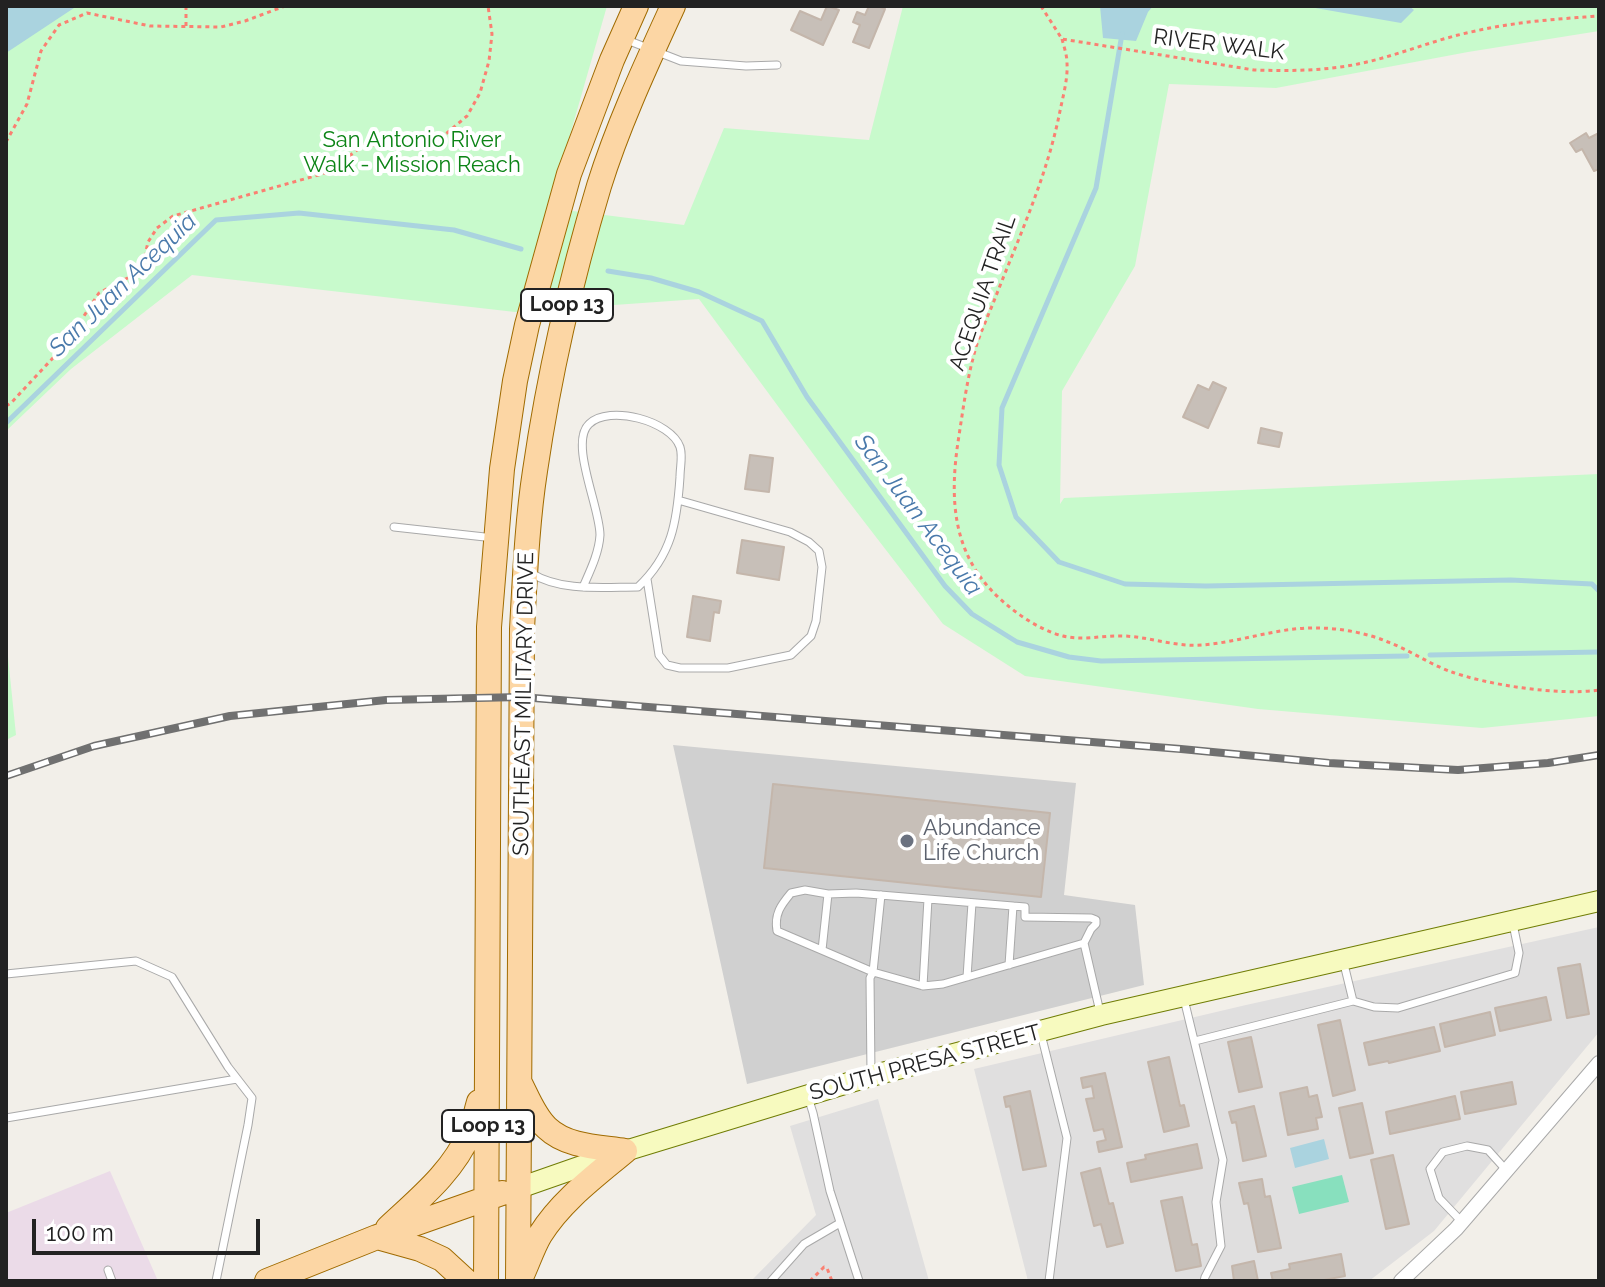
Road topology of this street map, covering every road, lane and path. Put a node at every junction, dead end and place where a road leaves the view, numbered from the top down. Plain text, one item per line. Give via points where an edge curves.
1 (186, 6) edge
2 (285, 6) edge
3 (488, 6) edge
4 (636, 6) edge
5 (673, 6) edge
6 (1041, 6) edge
7 (1599, 16) edge
8 (186, 28) junction
9 (622, 38) junction
10 (1062, 39) junction
11 (652, 51) junction
12 (777, 65) dead end
13 (6, 142) edge
14 (6, 406) edge
15 (678, 500) junction
16 (394, 527) dead end
17 (496, 538) junction
18 (494, 567) junction
19 (526, 570) junction
20 (647, 579) junction
21 (583, 587) junction
22 (1599, 690) edge
23 (828, 894) junction
24 (881, 895) junction
25 (928, 899) junction
26 (1599, 901) edge
27 (972, 903) junction
28 (1013, 906) junction
29 (1512, 921) junction
30 (1084, 943) junction
31 (822, 950) junction
32 (1343, 958) junction
33 (1009, 965) junction
34 (873, 972) junction
35 (6, 974) edge
36 (967, 977) junction
37 (923, 986) junction
38 (1183, 997) junction
39 (1353, 1001) junction
40 (1101, 1015) junction
41 (1041, 1032) junction
42 (1195, 1041) junction
43 (1599, 1063) edge
44 (488, 1072) junction
45 (871, 1076) junction
46 (237, 1079) junction
47 (520, 1083) junction
48 (807, 1095) junction
49 (6, 1118) edge
50 (625, 1151) junction
51 (1507, 1171) junction
52 (519, 1188) junction
53 (487, 1198) junction
54 (1462, 1222) junction
55 (840, 1223) junction
56 (377, 1237) junction
57 (108, 1270) dead end
58 (112, 1281) edge
59 (216, 1281) edge
60 (267, 1281) edge
61 (466, 1281) edge
62 (486, 1281) edge
63 (518, 1281) edge
64 (771, 1281) edge
65 (810, 1281) edge
66 (832, 1281) edge
67 (859, 1281) edge
68 (1049, 1281) edge
69 (1204, 1281) edge
70 (1401, 1281) edge

1 - 8 path
2 - 8 path via 221,27
3 - 14 path via 489,61 480,93 457,125 427,145 362,146 329,172 173,216 148,242 137,273 99,293 65,345
4 - 9 main road, SOUTHEAST MILITARY DRIVE / Loop 13
5 - 11 main road, SOUTHEAST MILITARY DRIVE / Loop 13
6 - 10 path
7 - 10 path, RIVER WALK via 1470,32 1357,64 1313,70 1254,70
8 - 13 path via 87,13 59,25 41,51 27,104
9 - 11 lane
9 - 17 main road, SOUTHEAST MILITARY DRIVE / Loop 13 via 569,174 527,325 502,469
10 - 22 path, ACEQUIA TRAIL via 1066,81 1055,138 976,346 966,389 954,471 955,520 980,579 1005,605 1034,623 1081,639 1122,636 1201,645 1317,628 1374,637 1478,680 1548,691
11 - 12 lane via 681,61
11 - 19 main road, SOUTHEAST MILITARY DRIVE / Loop 13 via 600,184 570,290 534,474
15 - 20 lane via 666,549
15 - 20 lane via 790,532 819,551 822,567 811,636 791,655 728,668 667,665 659,655
15 - 21 lane via 681,451 671,434 626,415 591,422 581,446 600,539
16 - 17 lane
17 - 18 main road, SOUTHEAST MILITARY DRIVE / Loop 13
18 - 19 main road
18 - 44 main road, SOUTHEAST MILITARY DRIVE / Loop 13 via 488,697
19 - 21 lane via 543,580
19 - 47 main road, SOUTHEAST MILITARY DRIVE / Loop 13
20 - 21 lane via 638,587
23 - 24 lane
23 - 31 lane
23 - 31 lane via 791,893 776,915 777,931
24 - 25 lane
24 - 34 lane
25 - 27 lane
25 - 37 lane
26 - 29 main road, SOUTH PRESA STREET
27 - 28 lane
27 - 36 lane
28 - 30 lane via 1025,907 1025,917 1096,920
28 - 33 lane
29 - 32 main road, SOUTH PRESA STREET
29 - 39 lane via 1519,953 1515,973 1398,1008
30 - 33 lane
30 - 40 lane
31 - 34 lane
32 - 38 main road, SOUTH PRESA STREET
32 - 39 lane
33 - 36 lane
34 - 37 lane
34 - 45 lane
35 - 46 lane via 136,961 172,977
36 - 37 lane
38 - 40 main road, SOUTH PRESA STREET
38 - 42 lane
39 - 42 lane
40 - 41 main road, SOUTH PRESA STREET
41 - 45 main road, SOUTH PRESA STREET
41 - 68 lane via 1067,1138
42 - 69 lane via 1223,1160 1216,1202 1221,1246
43 - 51 street
44 - 53 main road, SOUTHEAST MILITARY DRIVE / Loop 13
44 - 56 main road via 460,1152 441,1178
45 - 48 main road, SOUTH PRESA STREET
46 - 49 lane
46 - 59 lane via 252,1098
47 - 50 main road via 546,1128 572,1142
47 - 52 main road, SOUTHEAST MILITARY DRIVE / Loop 13
48 - 50 main road, SOUTH PRESA STREET
48 - 55 lane
50 - 52 main road, SOUTH PRESA STREET
50 - 63 main road via 553,1217
51 - 54 street
51 - 54 lane via 1488,1150 1467,1146 1443,1152 1430,1169 1439,1198
52 - 53 main road, SOUTH PRESA STREET
52 - 63 main road, SOUTHEAST MILITARY DRIVE / Loop 13
53 - 56 main road, SOUTH PRESA STREET
53 - 62 main road, SOUTHEAST MILITARY DRIVE / Loop 13
54 - 70 street
55 - 64 lane via 804,1244
55 - 67 lane
56 - 60 main road, SOUTH PRESA STREET
56 - 61 main road via 442,1259
57 - 58 lane
65 - 66 path via 824,1267

